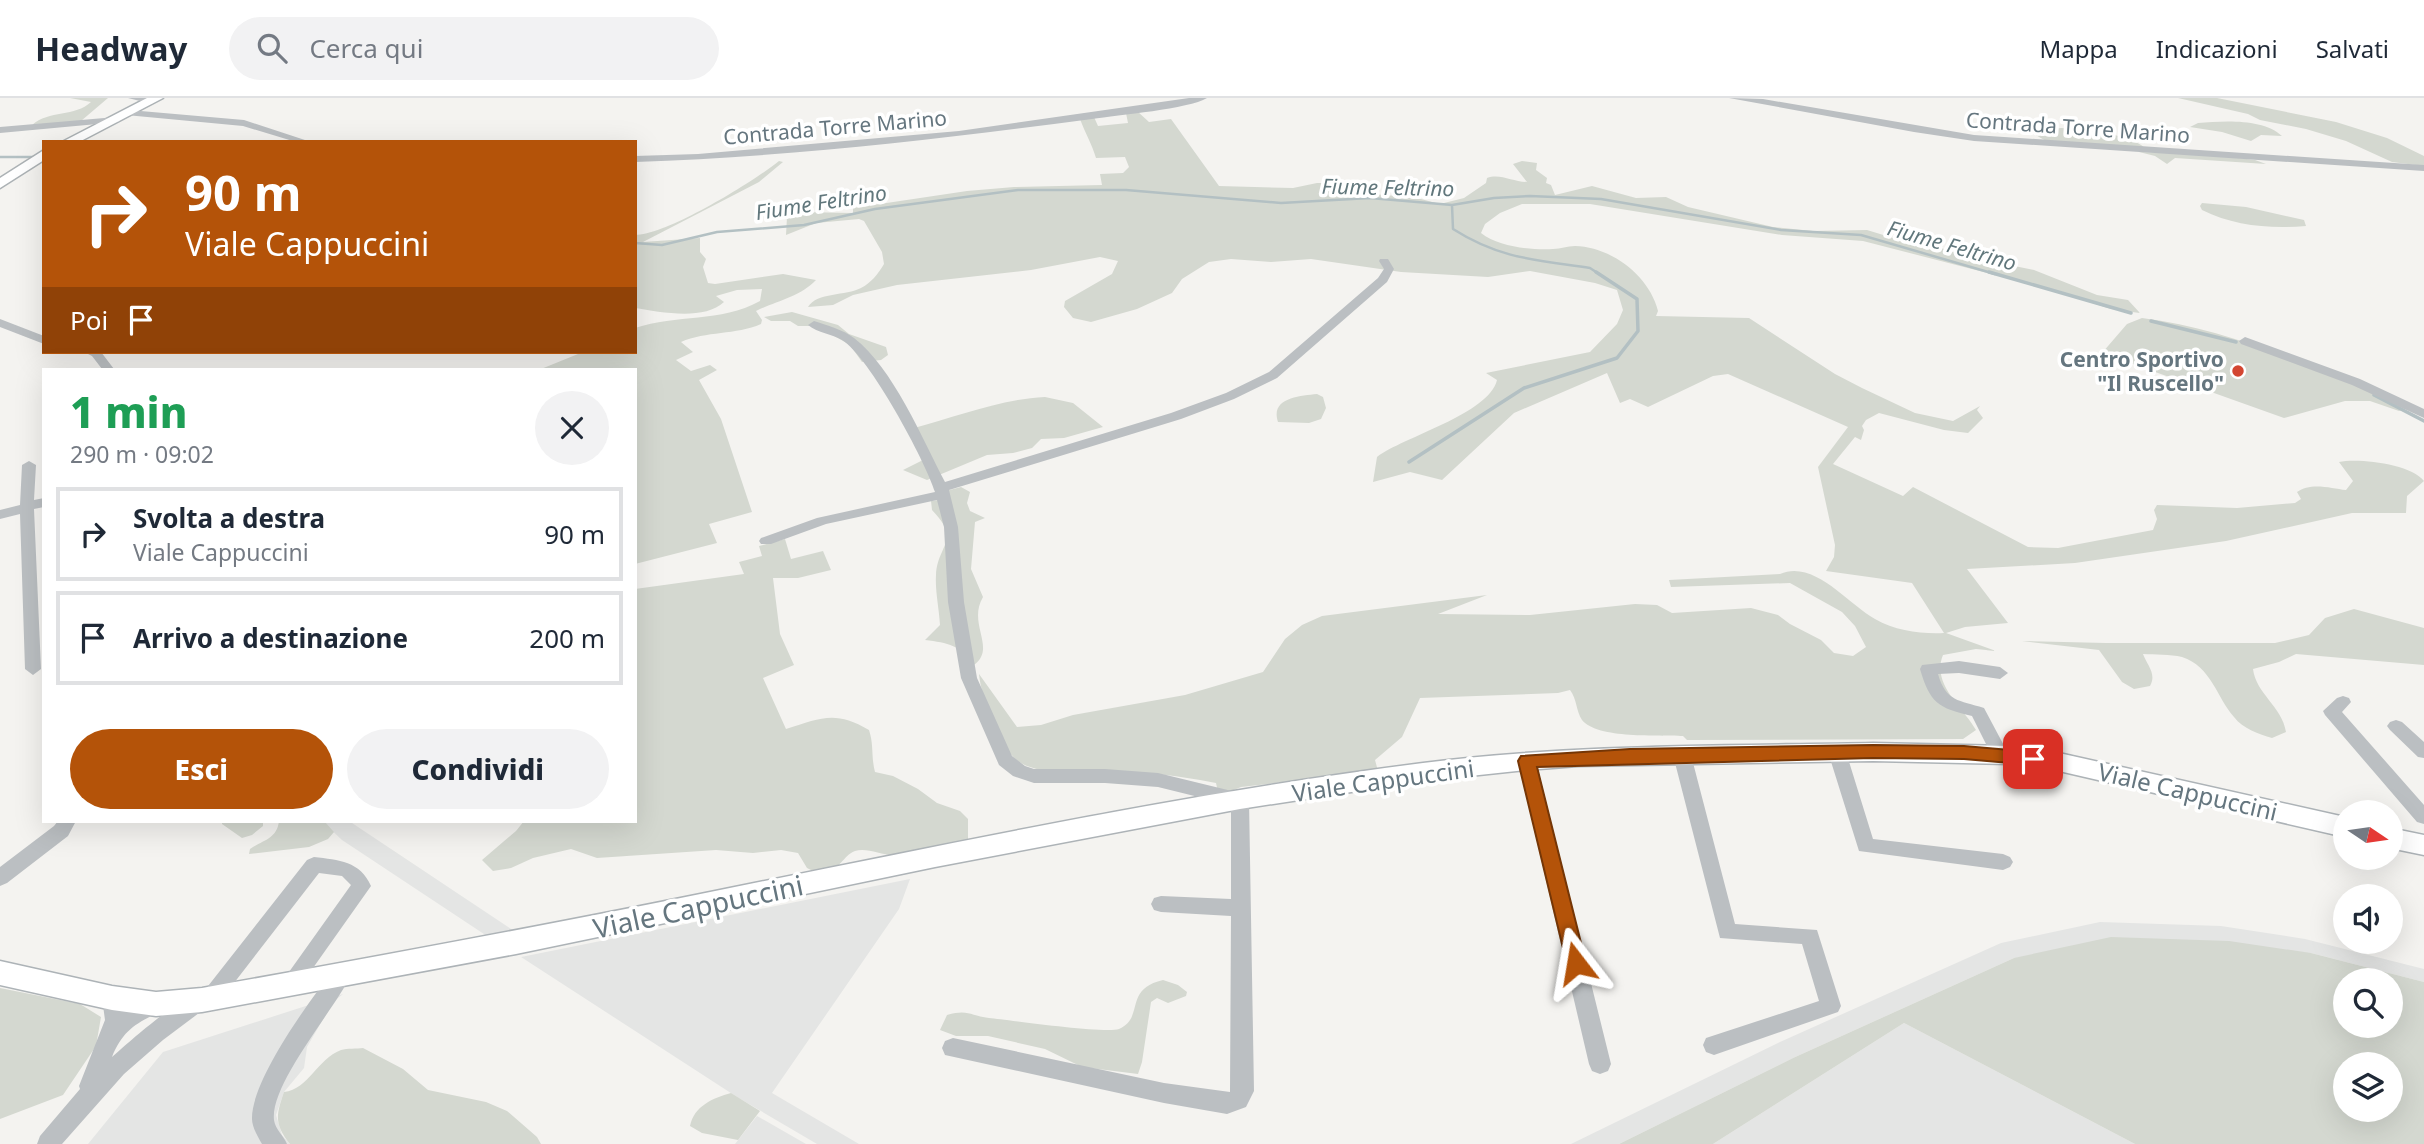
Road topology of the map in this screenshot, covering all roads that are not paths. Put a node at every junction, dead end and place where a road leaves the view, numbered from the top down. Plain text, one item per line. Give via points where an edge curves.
1 (132, 98) edge
2 (1203, 98) edge
3 (1733, 98) edge
4 (155, 100) edge
5 (129, 113) junction
6 (116, 120) junction
7 (0, 130) edge
8 (72, 140) edge
9 (300, 140) edge
10 (42, 155) edge
11 (637, 159) edge
12 (2424, 168) edge
13 (0, 184) edge
14 (1384, 261) dead end
15 (0, 323) edge
16 (814, 325) dead end
17 (42, 339) edge
18 (2245, 341) dead end
19 (2424, 414) edge
20 (29, 465) dead end
21 (942, 492) junction
22 (42, 503) edge
23 (27, 507) junction
24 (0, 515) edge
25 (766, 541) dead end
26 (33, 670) dead end
27 (2000, 673) dead end
28 (2343, 702) dead end
29 (2396, 726) dead end
30 (1837, 752) junction
31 (2424, 752) edge
32 (1682, 755) junction
33 (2000, 755) junction
34 (1527, 761) junction
35 (1240, 800) junction
36 (2424, 817) edge
37 (66, 823) edge
38 (2333, 824) edge
39 (2403, 841) edge
40 (2424, 845) edge
41 (2003, 862) dead end
42 (0, 878) edge
43 (1161, 904) dead end
44 (1241, 908) junction
45 (0, 973) edge
46 (340, 977) junction
47 (289, 986) junction
48 (112, 998) junction
49 (206, 1000) junction
50 (156, 1004) junction
51 (113, 1030) junction
52 (154, 1033) junction
53 (1714, 1045) dead end
54 (953, 1048) dead end
55 (1600, 1064) dead end
56 (87, 1094) junction
57 (48, 1144) edge
58 (276, 1144) edge

1 - 4 street
2 - 11 street, Contrada Torre Marino via 959,134
3 - 12 street, Contrada Torre Marino via 1974,138
4 - 5 main road
5 - 6 main road
5 - 9 street via 244,123
6 - 7 street
6 - 8 main road
10 - 13 main road
14 - 21 street via 1389,269 1383,280 1273,376 1176,416
15 - 17 street
16 - 21 street via 847,338 866,355 899,406
18 - 19 street via 2356,382
20 - 23 street
21 - 25 street via 822,521
21 - 35 street via 951,527 956,602 969,678 1006,760 1018,771 1034,776 1158,780
22 - 23 street
23 - 24 street
23 - 26 street
27 - 33 street via 1959,667 1928,669 1935,693 1947,704 1978,712
28 - 36 street via 2331,711
29 - 31 street
30 - 32 street, Viale Cappuccini
30 - 33 street, Viale Cappuccini
30 - 41 street via 1866,846
32 - 34 street, Viale Cappuccini
32 - 53 street via 1727,932 1810,936 1831,1006
33 - 38 street, Viale Cappuccini via 2059,762
34 - 35 street, Viale Cappuccini
34 - 55 street
35 - 44 street
35 - 46 street, Viale Cappuccini
37 - 42 street
39 - 40 street
43 - 44 street
44 - 54 street via 1243,1091 1238,1100 1227,1104
45 - 48 street, Viale Cappuccini
46 - 47 street, Viale Cappuccini
46 - 58 street via 318,1004 267,1097 263,1120
47 - 49 street, Viale Cappuccini
47 - 49 street via 361,886 349,869 314,865
48 - 50 street, Viale Cappuccini
48 - 51 street
49 - 50 street, Viale Cappuccini
49 - 52 street
50 - 51 street
50 - 52 street via 159,1018
51 - 56 street
52 - 56 street
56 - 57 street

